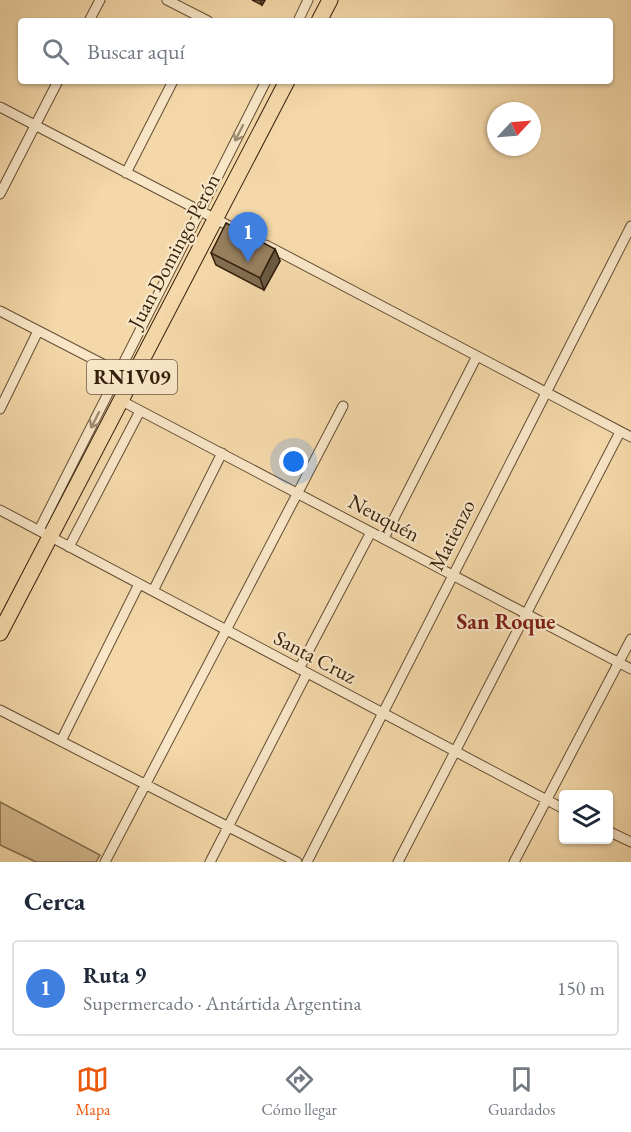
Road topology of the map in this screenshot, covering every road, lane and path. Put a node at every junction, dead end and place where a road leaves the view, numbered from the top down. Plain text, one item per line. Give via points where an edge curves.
1 (100, 0) edge
2 (167, 0) edge
3 (308, 0) edge
4 (330, 0) edge
5 (91, 18) edge
6 (202, 18) edge
7 (299, 18) edge
8 (321, 18) edge
9 (56, 84) edge
10 (171, 84) edge
11 (264, 84) edge
12 (285, 84) edge
13 (0, 107) edge
14 (35, 126) junction
15 (126, 173) junction
16 (0, 194) edge
17 (199, 210) junction
18 (214, 218) junction
19 (631, 226) edge
20 (246, 235) edge
21 (256, 240) edge
22 (0, 311) edge
23 (39, 331) junction
24 (477, 356) junction
25 (125, 376) junction
26 (544, 392) junction
27 (120, 400) junction
28 (343, 406) dead end
29 (0, 409) edge
30 (140, 411) junction
31 (620, 432) junction
32 (631, 437) edge
33 (222, 453) junction
34 (299, 494) junction
35 (0, 510) edge
36 (371, 532) junction
37 (44, 533) junction
38 (384, 538) junction
39 (69, 547) junction
40 (452, 574) junction
41 (139, 584) junction
42 (153, 591) junction
43 (525, 613) junction
44 (227, 631) junction
45 (0, 633) edge
46 (631, 639) edge
47 (619, 662) junction
48 (631, 669) edge
49 (303, 671) junction
50 (0, 710) edge
51 (382, 713) junction
52 (61, 741) junction
53 (454, 751) junction
54 (146, 784) junction
55 (546, 800) junction
56 (559, 806) edge
57 (228, 827) junction
58 (613, 833) edge
59 (631, 842) edge
60 (105, 862) edge
61 (210, 862) edge
62 (297, 862) edge
63 (307, 862) edge
64 (398, 862) edge
65 (514, 862) edge

1 - 5 street
2 - 6 street
3 - 7 street
4 - 8 main road
9 - 14 street
10 - 15 street
11 -> 17 street, Juan Domingo Perón
12 - 18 main road, Juan Domingo Perón / RN1V09
13 - 14 street
14 - 15 street
14 - 16 street
15 - 17 street
17 - 18 street
17 - 25 street, Juan Domingo Perón
18 - 20 street
18 - 25 main road, Juan Domingo Perón / RN1V09
19 - 26 street, Matienzo
21 - 24 street
22 - 23 street
23 - 25 street
23 - 29 street
24 - 26 street
24 - 38 street
25 - 27 main road, Juan Domingo Perón / RN1V09
25 -> 37 street, Juan Domingo Perón
26 - 31 street
26 - 40 street, Matienzo
27 - 30 street, Neuquén
27 - 37 main road, Juan Domingo Perón / RN1V09
28 - 34 street
30 - 33 street, Neuquén
30 - 39 street
31 - 32 street
31 - 43 street
33 - 34 street, Neuquén
33 - 42 street
34 - 36 street, Neuquén
34 - 44 street
35 - 37 street, Santa Cruz
36 - 38 street, Neuquén
36 - 49 street
37 - 39 street, Santa Cruz
37 - 45 main road, Juan Domingo Perón / RN1V09
38 - 40 street, Neuquén
39 - 41 street, Santa Cruz
40 - 43 street, Neuquén
40 - 51 street, Matienzo
41 - 42 street, Santa Cruz
41 - 52 street
42 - 44 street, Santa Cruz
43 - 47 street, Neuquén
43 - 53 street
44 - 49 street, Santa Cruz
44 - 54 street
46 - 47 street
47 - 48 street, Neuquén
47 - 55 street
49 - 51 street, Santa Cruz
49 - 57 street
50 - 52 street
51 - 53 street, Santa Cruz
51 - 63 street, Matienzo
52 - 54 street
53 - 55 street, Santa Cruz
53 - 64 street
54 - 57 street
54 - 60 street
55 - 56 street, Santa Cruz
55 - 65 street
57 - 61 street
57 - 62 street
58 - 59 street

